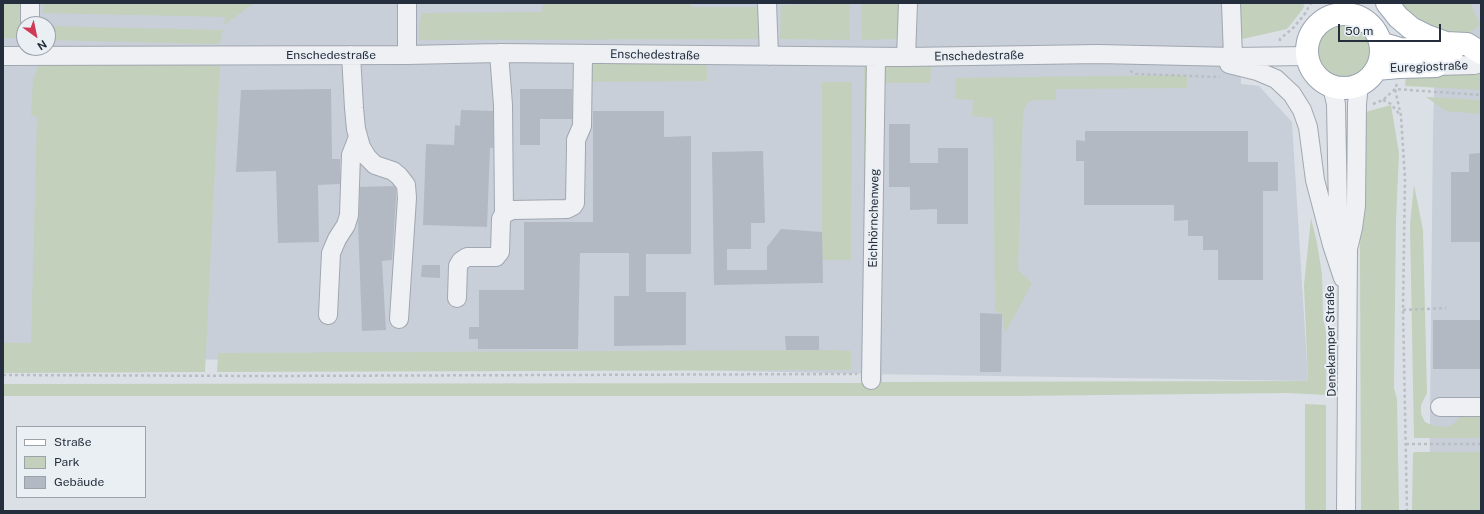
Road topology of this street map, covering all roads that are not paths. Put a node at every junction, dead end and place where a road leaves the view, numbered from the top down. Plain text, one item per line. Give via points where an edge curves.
1 (30, 3) edge
2 (407, 3) edge
3 (767, 3) edge
4 (908, 3) edge
5 (1231, 3) edge
6 (1387, 3) edge
7 (1346, 9) edge
8 (30, 16) edge
9 (1380, 43) junction
10 (56, 52) edge
11 (499, 53) junction
12 (1481, 53) edge
13 (16, 54) edge
14 (583, 54) junction
15 (351, 55) junction
16 (407, 55) junction
17 (3, 56) edge
18 (769, 56) junction
19 (1201, 56) junction
20 (1307, 56) junction
21 (876, 57) junction
22 (906, 57) junction
23 (1233, 57) junction
24 (1481, 57) edge
25 (1481, 63) edge
26 (1436, 66) joint
27 (1376, 69) junction
28 (1332, 86) junction
29 (1358, 94) junction
30 (358, 137) junction
31 (504, 214) junction
32 (1348, 248) junction
33 (1347, 292) junction
34 (457, 298) dead end
35 (328, 314) dead end
36 (399, 319) dead end
37 (871, 377) road end
38 (1481, 407) edge
39 (1440, 408) dead end
40 (1346, 511) edge

1 - 8 street
2 - 16 street
3 - 18 street
4 - 22 street
5 - 23 street
6 - 12 main road via 1411,28 1446,42 1467,44
7 - 9 main road via 1368,23
7 - 20 main road via 1317,25 1310,34
9 - 24 main road, Euregiostraße via 1400,49 1465,53
9 - 27 main road via 1381,52
10 - 15 street, Enschedestraße
11 - 14 street, Enschedestraße
11 - 16 street, Enschedestraße
11 - 31 street via 503,105
13 - 17 street, Enschedestraße
14 - 18 street, Enschedestraße
14 - 31 street via 582,126 576,140 575,203 567,209 512,210
15 - 16 street, Enschedestraße
15 - 30 street
18 - 21 street, Enschedestraße
19 - 22 street, Enschedestraße via 1098,54
19 - 23 street, Enschedestraße
19 - 33 street via 1276,79 1292,94 1302,110 1308,127 1315,180
20 - 23 street, Enschedestraße
20 - 28 main road via 1309,66 1315,75
21 - 22 street, Enschedestraße
21 - 37 street, Eichhörnchenweg
25 - 26 street, Euregiostraße
26 - 27 main road, Euregiostraße
27 - 29 main road
28 - 29 main road via 1350,88
28 - 32 street, Denekamper Straße via 1336,104 1338,211
29 - 32 street, Denekamper Straße via 1356,206
30 - 35 street via 351,155 349,215 331,253
30 - 36 street via 367,157 375,165 393,171 406,185
31 - 34 street via 501,219 500,252 496,257 467,258 461,261 458,266
32 - 33 street, Denekamper Straße
33 - 40 street, Denekamper Straße
38 - 39 street

